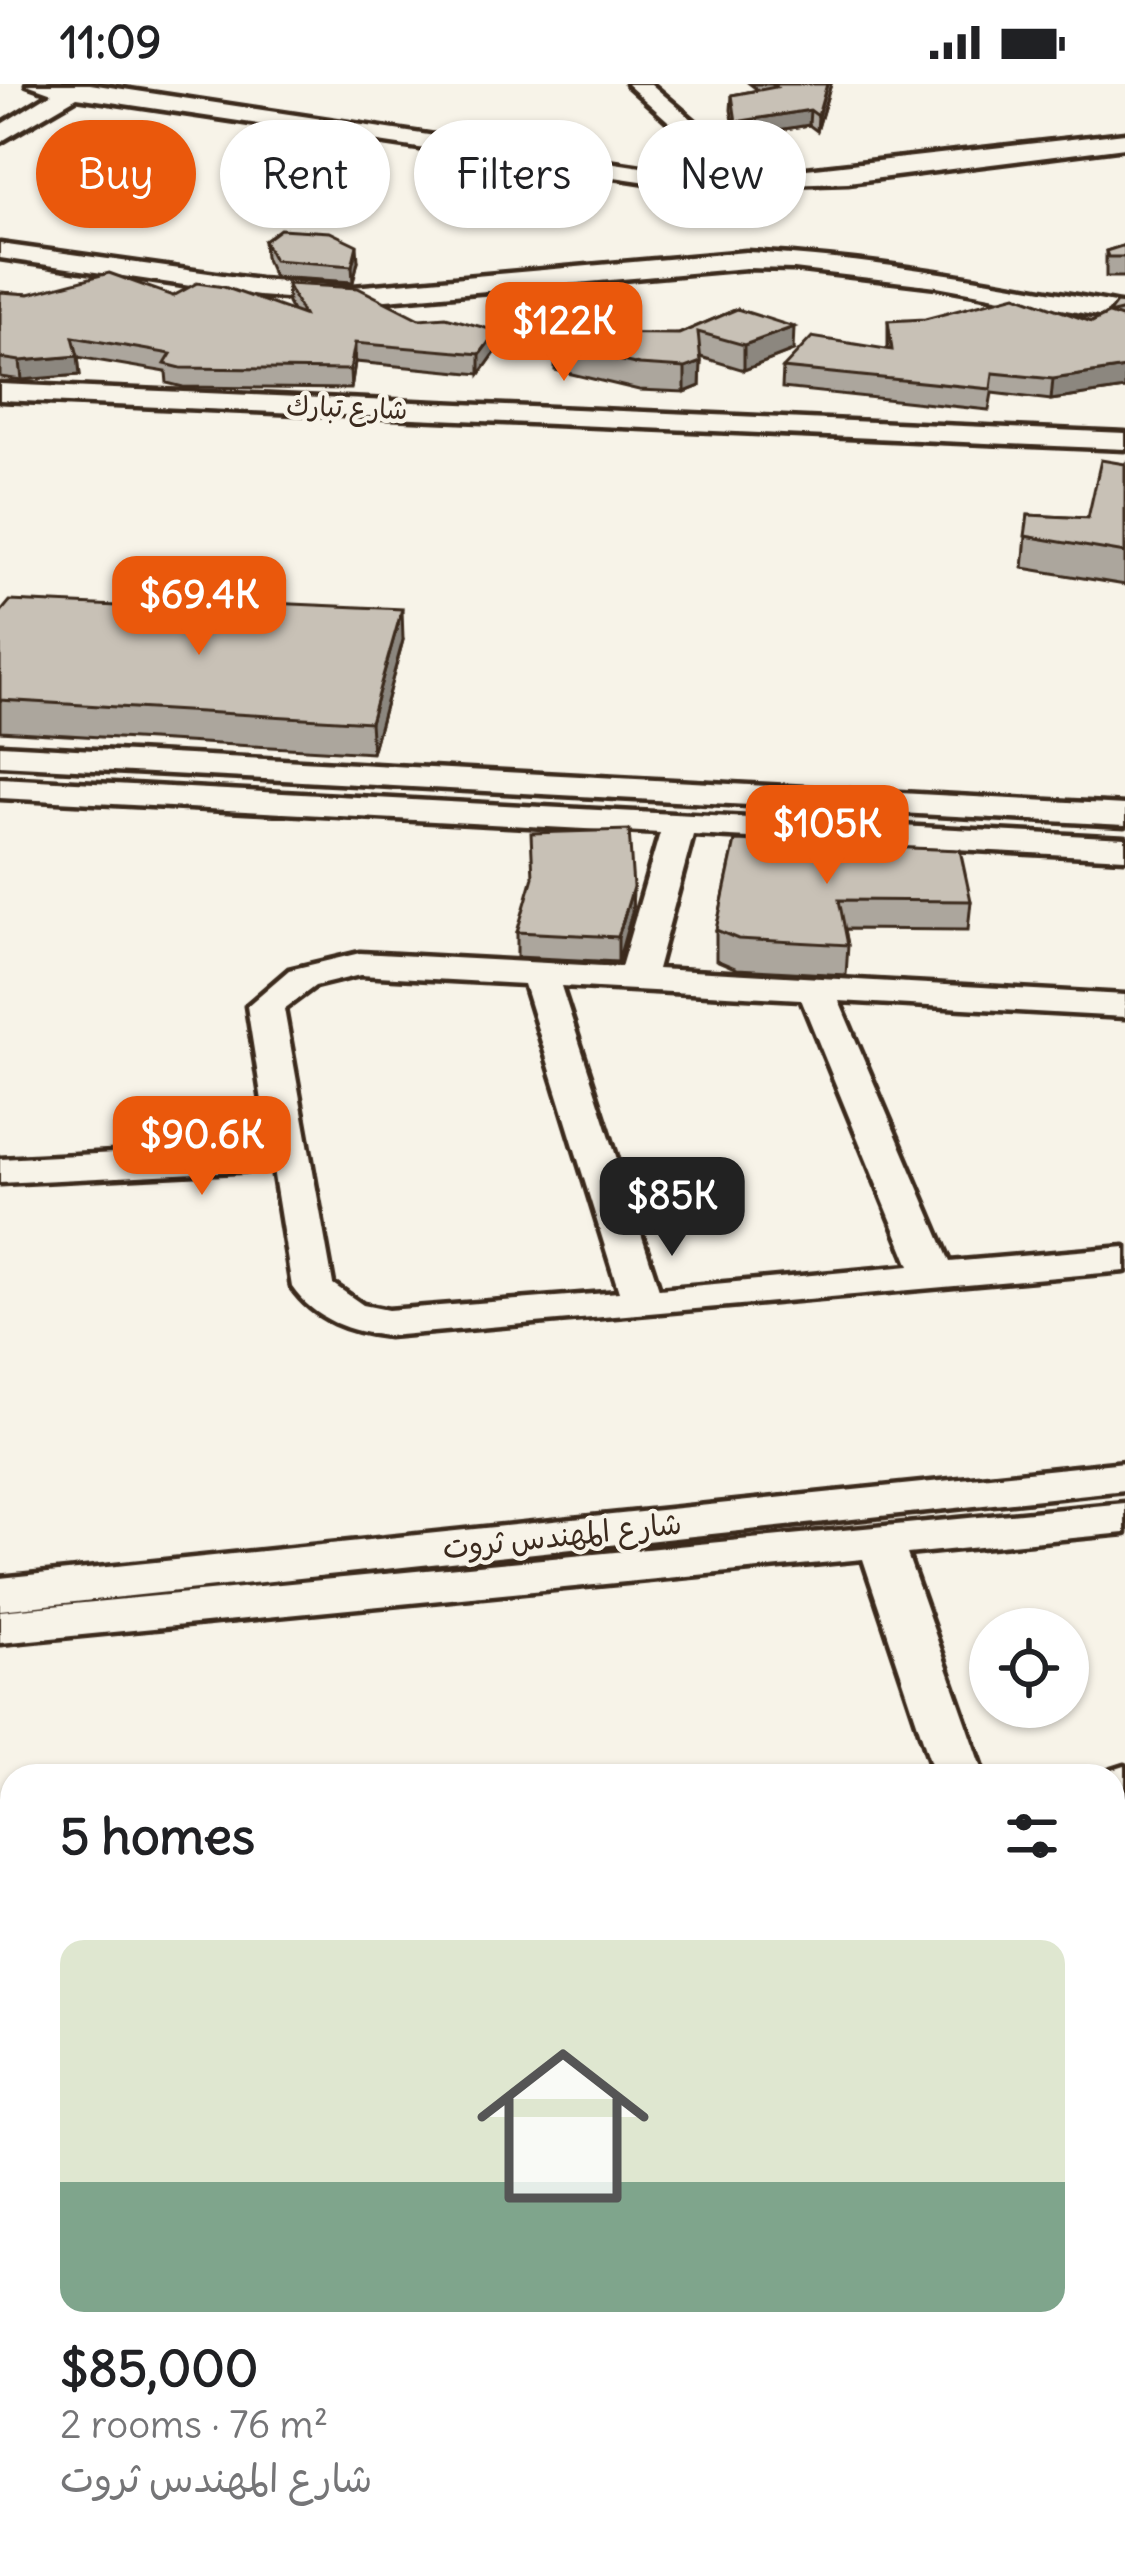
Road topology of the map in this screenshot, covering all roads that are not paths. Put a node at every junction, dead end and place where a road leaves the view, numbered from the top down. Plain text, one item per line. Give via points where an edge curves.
1 (38, 84) edge
2 (113, 84) edge
3 (638, 84) edge
4 (77, 87) edge
5 (678, 120) edge
6 (1125, 127) edge
7 (0, 135) edge
8 (1125, 140) edge
9 (637, 163) edge
10 (806, 169) edge
11 (806, 170) edge
12 (637, 175) edge
13 (0, 250) edge
14 (1125, 314) edge
15 (0, 392) edge
16 (341, 406) junction
17 (0, 418) edge
18 (1125, 424) edge
19 (1125, 441) edge
20 (1125, 461) edge
21 (0, 755) edge
22 (0, 788) edge
23 (1125, 815) edge
24 (868, 818) junction
25 (679, 825) junction
26 (1125, 848) edge
27 (539, 973) junction
28 (636, 978) junction
29 (815, 988) junction
30 (1119, 1016) edge
31 (290, 1156) junction
32 (0, 1171) edge
33 (1125, 1259) edge
34 (935, 1276) junction
35 (642, 1300) junction
36 (1125, 1476) edge
37 (1125, 1518) edge
38 (881, 1544) junction
39 (0, 1594) edge
40 (0, 1627) edge
41 (956, 1764) edge

1 - 4 street
2 - 9 street
3 - 5 street
4 - 7 street
4 - 12 street
6 - 10 street
8 - 11 street
13 - 14 street via 353,295 793,261
15 - 16 street, شارع تبارك
16 - 18 street via 410,392
16 - 19 street, شارع تبارك
17 - 20 street, شارع تبارك
21 - 24 street
22 - 25 street
23 - 24 street
24 - 25 street
24 - 26 street
25 - 28 street
27 - 28 street
27 - 31 street via 360,964 280,991 265,1006
27 - 35 street
28 - 29 street
29 - 30 street
29 - 34 street
31 - 32 street
31 - 35 street via 313,1288 353,1318 418,1323
33 - 34 street
34 - 35 street
36 - 39 street, شارع المهندس ثروت
37 - 38 street, شارع المهندس ثروت
38 - 40 street, شارع المهندس ثروت
38 - 41 street

